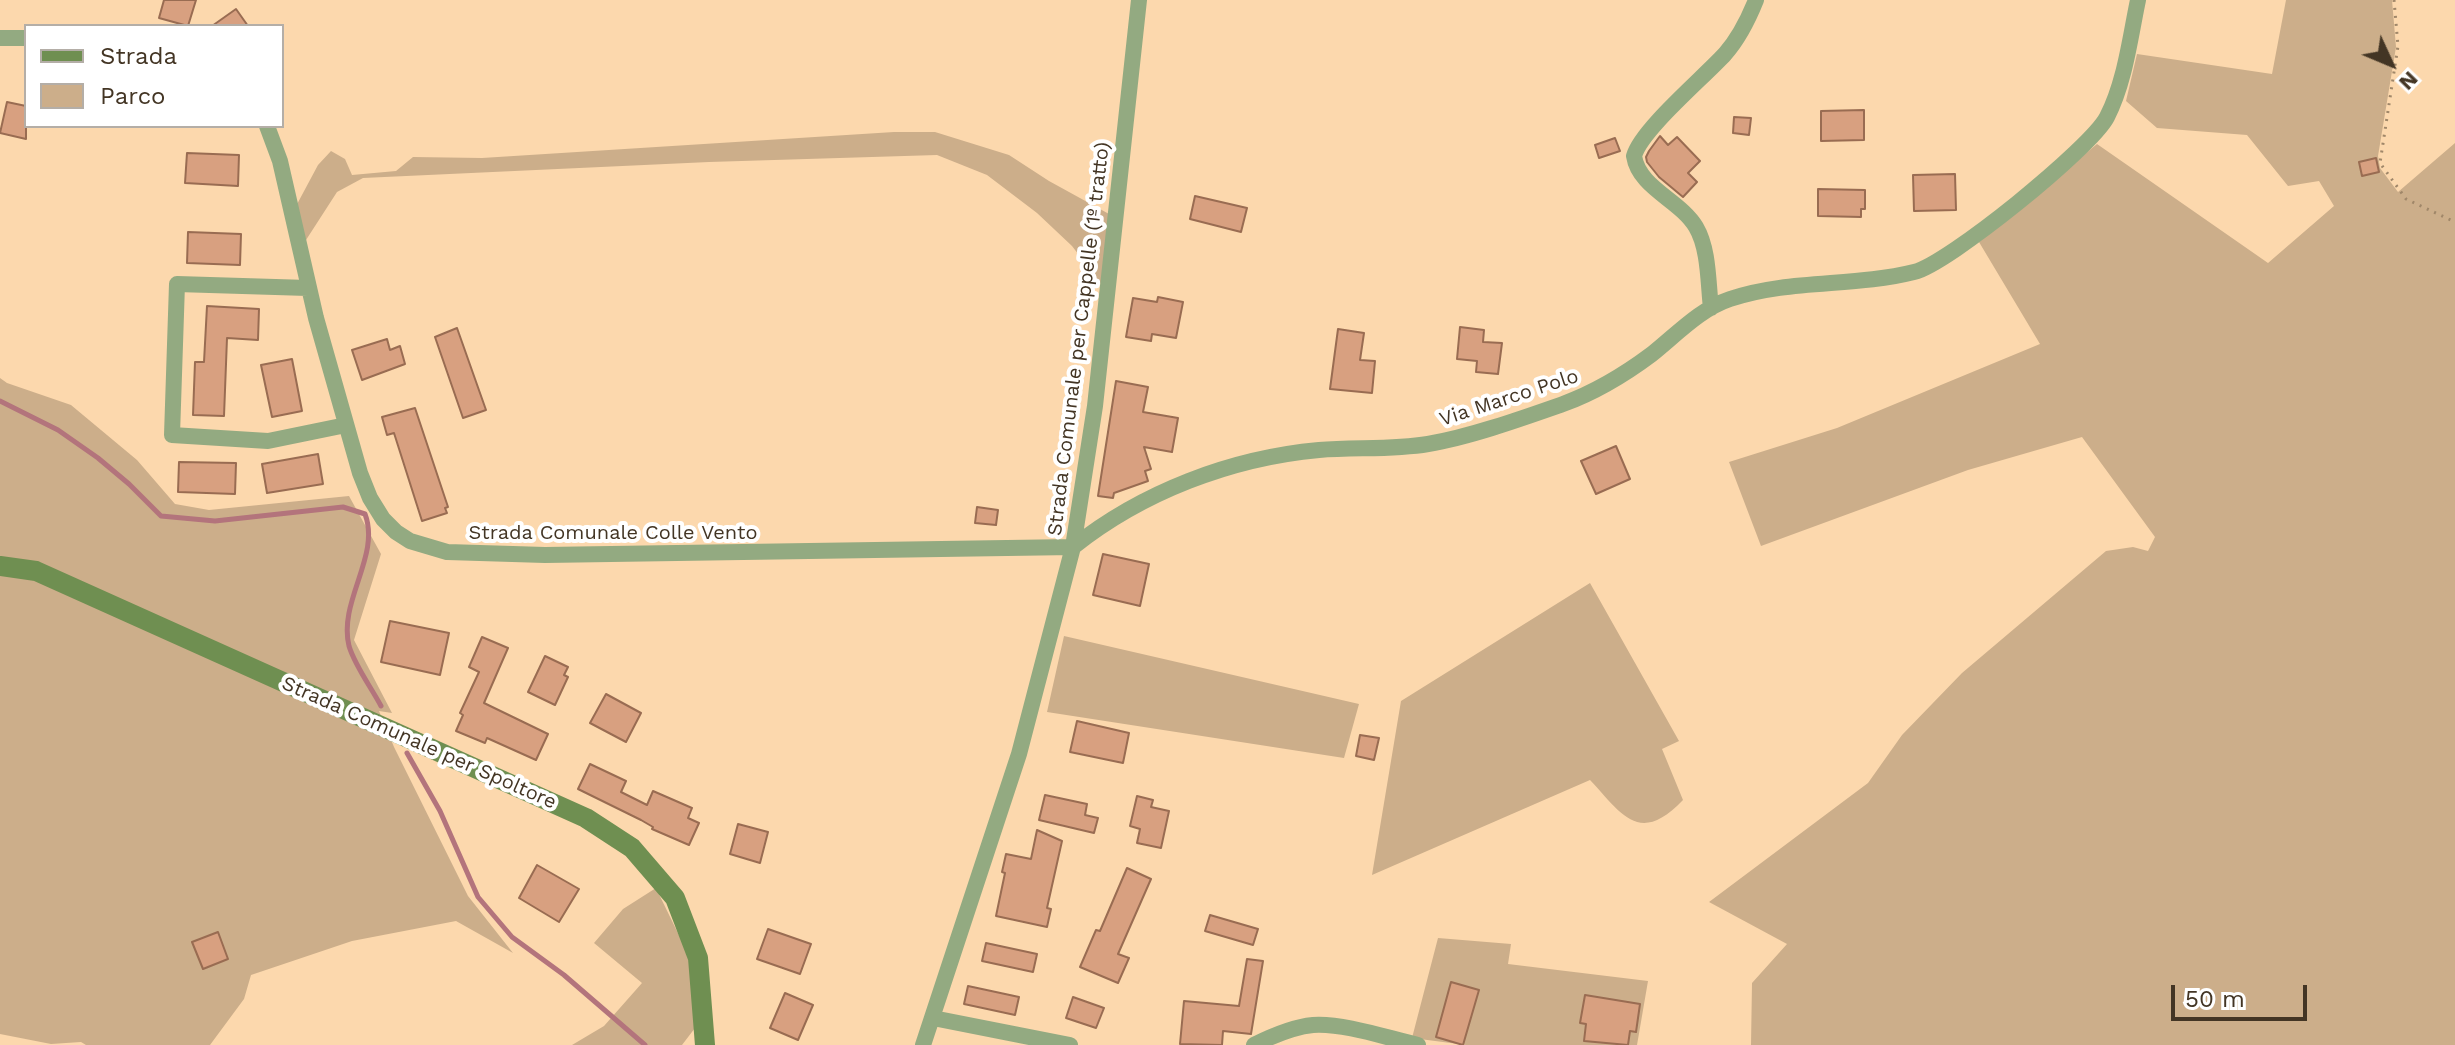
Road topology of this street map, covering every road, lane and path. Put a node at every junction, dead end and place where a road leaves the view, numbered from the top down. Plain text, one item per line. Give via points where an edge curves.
1 (1139, 0) edge
2 (1756, 0) edge
3 (2138, 0) edge
4 (2394, 0) edge
5 (0, 38) edge
6 (24, 38) edge
7 (268, 128) edge
8 (2455, 222) edge
9 (308, 288) junction
10 (1711, 308) junction
11 (346, 425) junction
12 (1073, 547) junction
13 (0, 566) edge
14 (933, 1018) junction
15 (705, 1045) edge
16 (923, 1045) edge
17 (1070, 1045) edge
18 (1254, 1045) edge
19 (1418, 1045) edge

1 - 12 street, Strada Comunale per Cappelle (1º tratto) via 1097,390
2 - 10 street via 1727,51 1645,136 1634,156 1641,175 1697,229
3 - 10 street, Via Marco Polo via 2117,94 2100,130 1958,248 1911,273 1757,293
4 - 8 path via 2398,46 2380,163 2406,199
5 - 6 street
7 - 9 street, Strada Comunale Colle Vento
9 - 11 street, Strada Comunale Colle Vento
9 - 11 street via 177,284 172,435 268,441
10 - 12 street, Via Marco Polo via 1620,377 1559,405 1430,444 1303,451 1227,469 1129,508
11 - 12 street, Strada Comunale Colle Vento via 365,486 383,519 410,541 447,552 637,555
12 - 14 street, Strada Comunale per Cappelle (1º tratto) via 1019,754
13 - 15 street, Strada Comunale per Spoltore via 36,571 586,818 632,848 675,898 698,958
14 - 16 street, Strada Comunale per Cappelle (1º tratto)
14 - 17 street
18 - 19 street via 1316,1025

